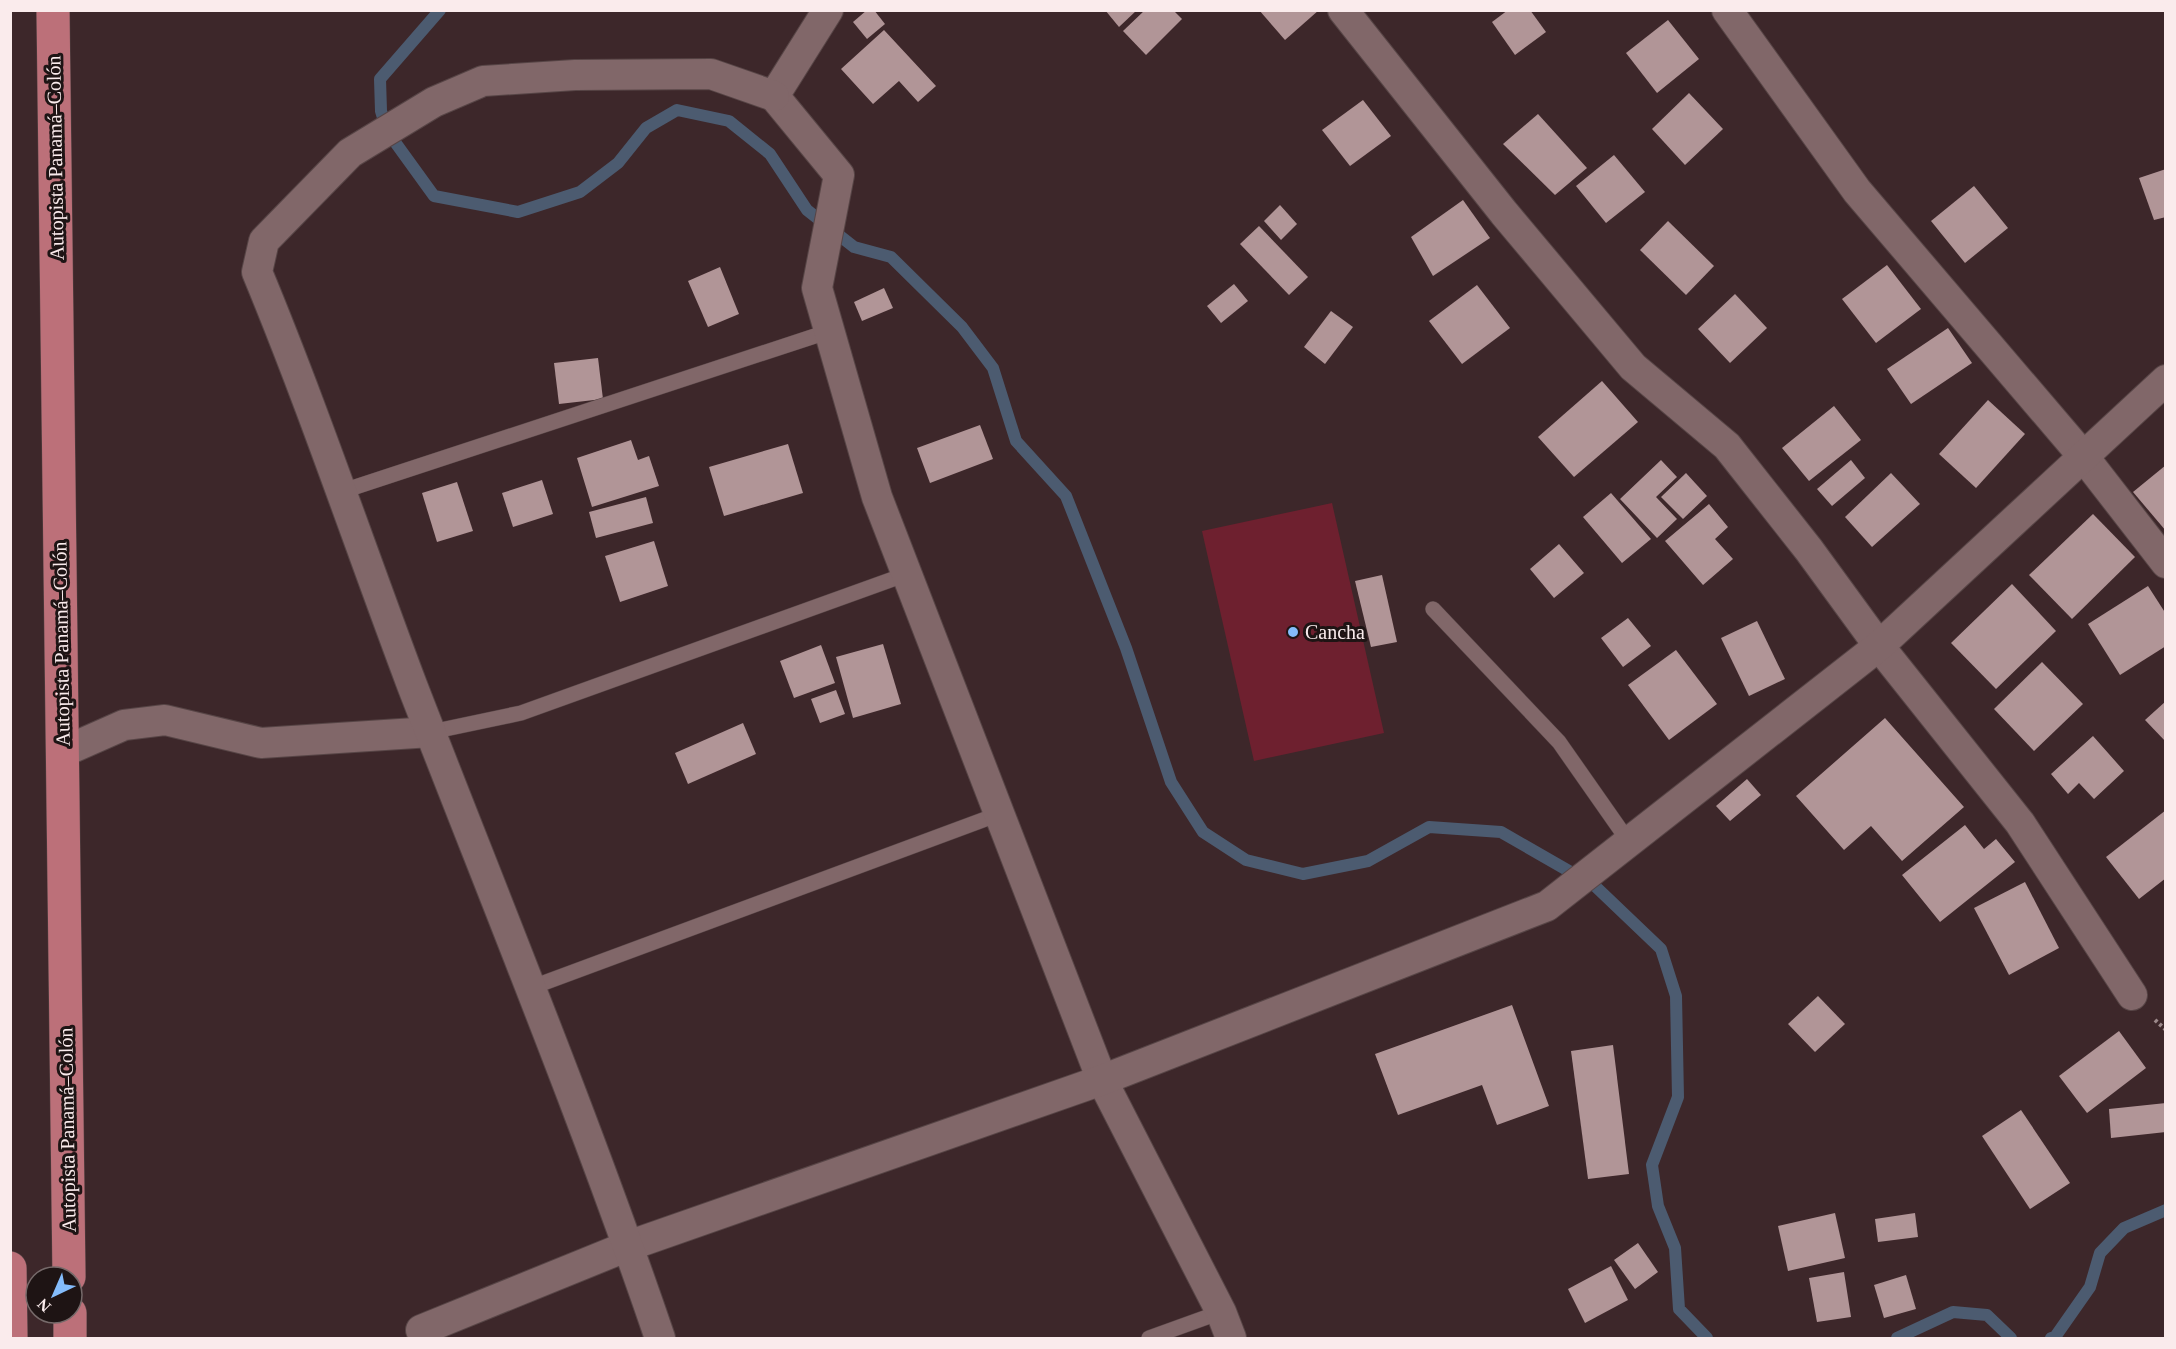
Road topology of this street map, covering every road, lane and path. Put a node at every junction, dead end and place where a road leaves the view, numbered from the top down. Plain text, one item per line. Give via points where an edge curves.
1 (54, 10) edge
2 (828, 10) edge
3 (1343, 10) edge
4 (1727, 10) edge
5 (774, 96) junction
6 (830, 331) junction
7 (2166, 380) edge
8 (2083, 456) junction
9 (340, 492) junction
10 (2166, 563) edge
11 (907, 574) junction
12 (1433, 609) dead end
13 (1880, 646) junction
14 (431, 732) junction
15 (63, 752) junction
16 (999, 813) junction
17 (1617, 850) junction
18 (530, 988) junction
19 (2132, 995) dead end
20 (1102, 1080) junction
21 (628, 1246) junction
22 (69, 1265) edge
23 (10, 1269) edge
24 (1226, 1325) edge
25 (421, 1330) dead end
26 (11, 1338) edge
27 (660, 1338) edge
28 (1149, 1338) edge

1 - 15 highway, Autopista Panamá–Colón
2 - 5 street
3 - 13 street via 1504,213 1633,367 1727,446
4 - 8 street via 1857,191
5 - 6 street via 839,174 817,288
5 - 9 street via 711,74 575,75 483,81 434,102 350,153 264,241 257,272
6 - 9 lane
6 - 11 street via 877,497
7 - 8 street
8 - 10 street
8 - 13 street
9 - 14 street
11 - 14 lane via 521,713
11 - 16 street
12 - 17 lane via 1559,742
13 - 17 street
13 - 19 street via 2020,823
14 - 15 street via 261,743 165,720 124,725
14 - 18 street
15 - 22 highway, Autopista Panamá–Colón
16 - 18 lane
16 - 20 street
17 - 20 street via 1546,906
18 - 21 street
20 - 21 street
20 - 24 street
21 - 25 street
21 - 27 street
23 - 26 highway
24 - 28 lane

